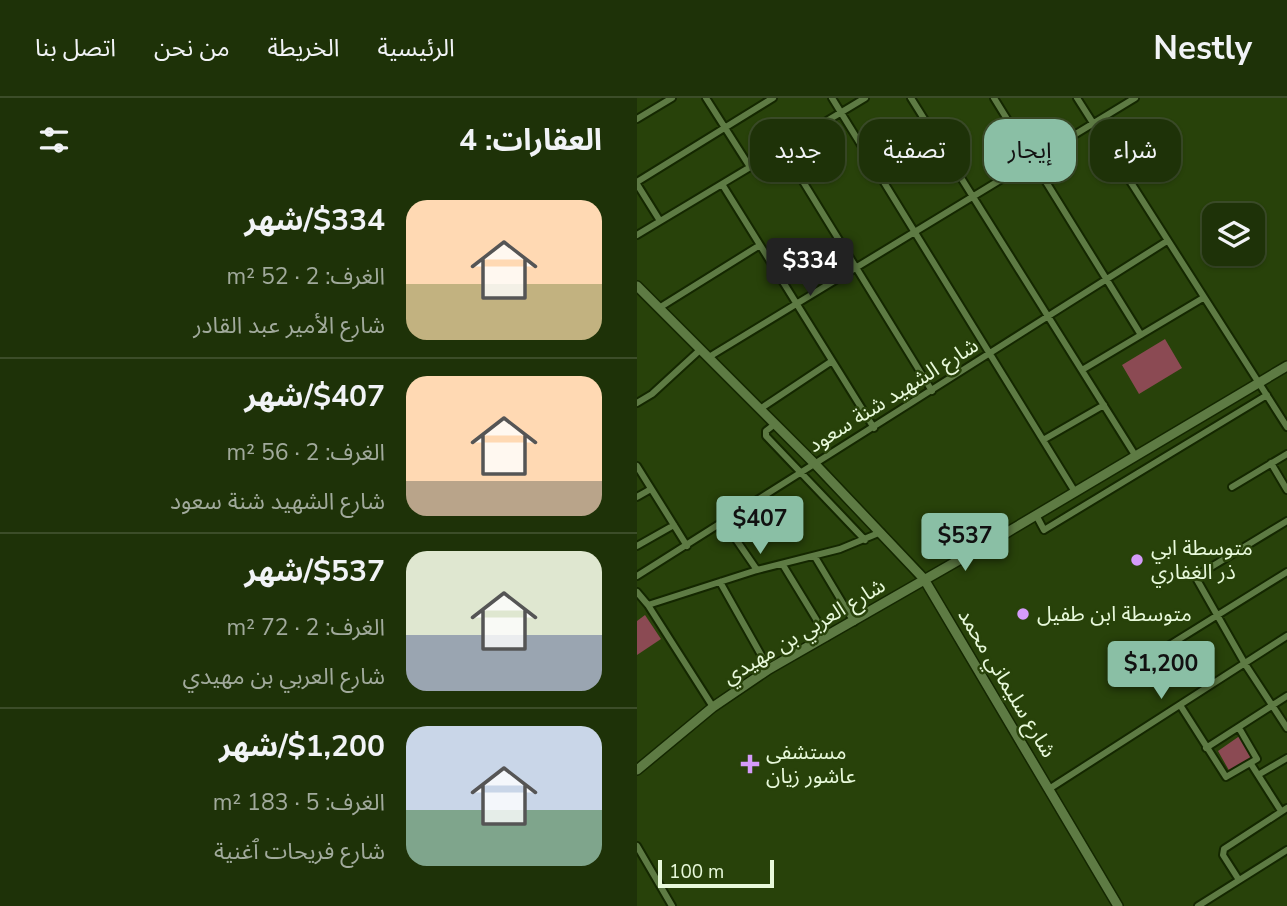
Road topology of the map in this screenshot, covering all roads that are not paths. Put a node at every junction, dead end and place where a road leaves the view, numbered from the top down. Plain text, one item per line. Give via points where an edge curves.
1 (672, 98) edge
2 (706, 98) edge
3 (773, 98) edge
4 (832, 98) edge
5 (865, 98) edge
6 (911, 98) edge
7 (994, 98) edge
8 (1077, 98) edge
9 (1135, 98) edge
10 (841, 113) junction
11 (637, 119) edge
12 (831, 119) edge
13 (1007, 119) edge
14 (1090, 119) edge
15 (1101, 119) edge
16 (725, 128) junction
17 (750, 167) joint
18 (803, 182) edge
19 (996, 182) edge
20 (1047, 182) edge
21 (1130, 182) edge
22 (637, 183) edge
23 (722, 184) junction
24 (973, 196) junction
25 (660, 221) junction
26 (916, 233) junction
27 (637, 235) edge
28 (1167, 241) junction
29 (760, 245) junction
30 (856, 269) junction
31 (1107, 279) junction
32 (637, 286) edge
33 (1203, 298) junction
34 (797, 303) junction
35 (659, 308) junction
36 (1048, 317) junction
37 (1141, 335) junction
38 (701, 349) junction
39 (991, 354) junction
40 (709, 357) junction
41 (832, 361) junction
42 (1287, 366) edge
43 (1082, 370) junction
44 (1258, 382) junction
45 (932, 391) junction
46 (1267, 395) junction
47 (637, 403) edge
48 (1104, 405) junction
49 (760, 409) junction
50 (1201, 416) junction
51 (775, 424) junction
52 (1287, 427) edge
53 (874, 428) junction
54 (1208, 431) junction
55 (1043, 440) junction
56 (1287, 454) edge
57 (1135, 455) junction
58 (1271, 463) junction
59 (816, 465) junction
60 (637, 466) edge
61 (1118, 466) junction
62 (803, 473) junction
63 (1125, 481) junction
64 (1232, 487) dead end
65 (651, 489) junction
66 (1287, 490) edge
67 (1075, 492) junction
68 (844, 494) junction
69 (637, 497) edge
70 (832, 505) junction
71 (1036, 515) junction
72 (1287, 521) edge
73 (725, 522) junction
74 (674, 525) junction
75 (881, 532) junction
76 (865, 540) junction
77 (637, 546) edge
78 (687, 546) junction
79 (815, 557) junction
80 (783, 565) junction
81 (757, 570) junction
82 (1287, 572) edge
83 (637, 576) edge
84 (924, 579) junction
85 (720, 582) junction
86 (637, 592) edge
87 (648, 605) junction
88 (1217, 615) junction
89 (853, 622) junction
90 (1287, 636) edge
91 (827, 637) junction
92 (1160, 651) dead end
93 (1245, 664) junction
94 (769, 669) junction
95 (1287, 696) edge
96 (1180, 705) junction
97 (1272, 706) junction
98 (713, 707) junction
99 (1239, 727) junction
100 (1287, 728) edge
101 (1206, 748) junction
102 (1287, 758) edge
103 (1251, 764) junction
104 (637, 769) edge
105 (1258, 775) junction
106 (1049, 789) junction
107 (1284, 809) edge
108 (637, 846) edge
109 (1287, 850) edge
110 (1239, 880) junction
111 (672, 906) edge
112 (1118, 906) edge
113 (1198, 906) edge

1 - 11 street
2 - 16 street
3 - 16 street
4 - 10 street
5 - 10 street
6 - 24 street
7 - 13 street
8 - 14 street
9 - 15 street
10 - 12 street
10 - 26 street
16 - 17 street
16 - 22 street
17 - 23 street
18 - 30 street
19 - 24 street
20 - 31 street
21 - 28 street
22 - 25 street
23 - 25 street
23 - 29 street
24 - 26 street
24 - 36 street
25 - 27 street
26 - 30 street
26 - 39 street
28 - 31 street, شارع الشهيد شنة سعود
28 - 33 street
29 - 34 street
29 - 35 street
30 - 34 street
30 - 45 street
31 - 36 street, شارع الشهيد شنة سعود
31 - 37 street
32 - 35 street, شارع سليماني محمد
33 - 37 street
33 - 44 street
34 - 40 street
34 - 41 street
35 - 38 street, شارع سليماني محمد
36 - 39 street, شارع الشهيد شنة سعود
36 - 43 street
37 - 43 street
38 - 40 street, شارع سليماني محمد
38 - 47 street
39 - 45 street, شارع الشهيد شنة سعود
39 - 55 street
40 - 49 street, شارع سليماني محمد
41 - 49 street
41 - 53 street
42 - 44 street, شارع العربي بن مهيدي
43 - 48 street
44 - 46 street
44 - 50 street, شارع العربي بن مهيدي
45 - 53 street, شارع الشهيد شنة سعود
46 - 52 street
46 - 54 street
48 - 55 street
48 - 57 street
49 - 51 street, شارع سليماني محمد
50 - 54 street
50 - 57 street, شارع العربي بن مهيدي
51 - 59 street, شارع سليماني محمد
51 - 62 street via 766,436
53 - 59 street, شارع الشهيد شنة سعود
54 - 63 street
55 - 67 street
56 - 58 street
57 - 61 street, شارع العربي بن مهيدي
58 - 64 street
58 - 66 street
59 - 62 street, شارع الشهيد شنة سعود
59 - 68 street, شارع سليماني محمد
60 - 65 street
61 - 63 street
61 - 67 street, شارع العربي بن مهيدي
62 - 70 street
62 - 73 street, شارع الشهيد شنة سعود
63 - 71 street via 1044,530
65 - 69 street
65 - 74 street
67 - 71 street, شارع العربي بن مهيدي
68 - 70 street
68 - 75 street, شارع سليماني محمد
70 - 76 street
71 - 84 street, شارع العربي بن مهيدي
72 - 88 street via 1198,575 1196,579
73 - 78 street, شارع الشهيد شنة سعود
73 - 81 street
74 - 77 street
74 - 78 street
75 - 76 street
75 - 84 street, شارع سليماني محمد
76 - 79 street
78 - 83 street, شارع الشهيد شنة سعود
79 - 80 street
79 - 89 street
80 - 81 street
80 - 91 street
81 - 85 street
82 - 88 street
84 - 89 street, شارع العربي بن مهيدي
84 - 106 street, شارع سليماني محمد
85 - 87 street
85 - 94 street
86 - 87 street
87 - 98 street
88 - 92 street
88 - 93 street
89 - 91 street, شارع العربي بن مهيدي
90 - 93 street
91 - 94 street, شارع العربي بن مهيدي
93 - 96 street
93 - 97 street
94 - 98 street, شارع العربي بن مهيدي
95 - 97 street
96 - 101 street
96 - 106 street
97 - 99 street
97 - 100 street
98 - 104 street, شارع العربي بن مهيدي
99 - 101 street
99 - 103 street via 1257,757
101 - 103 street via 1226,777
102 - 105 street
103 - 105 street
105 - 107 street
106 - 112 street, شارع سليماني محمد
107 - 110 street via 1224,849 1223,855
108 - 111 street
109 - 110 street
110 - 113 street

